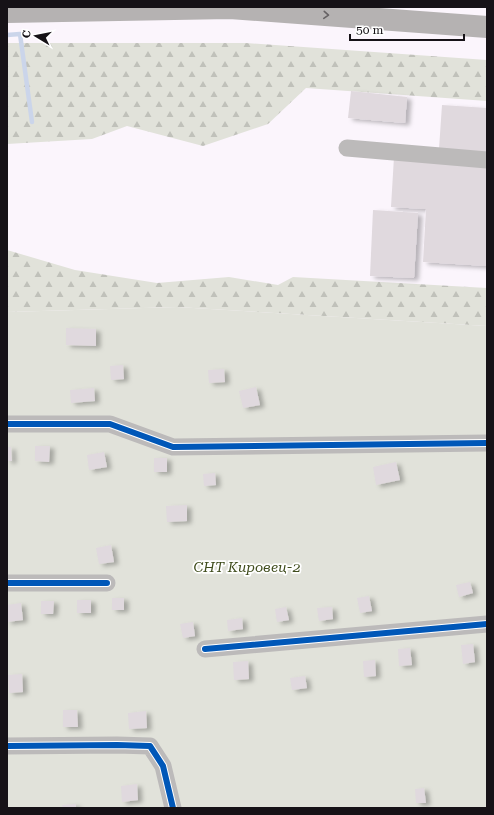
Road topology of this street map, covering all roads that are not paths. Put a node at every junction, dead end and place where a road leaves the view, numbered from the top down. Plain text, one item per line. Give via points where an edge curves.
1 (7, 12) edge
2 (487, 27) edge
3 (347, 148) dead end
4 (487, 160) edge
5 (7, 424) edge
6 (487, 443) edge
7 (7, 583) edge
8 (107, 583) dead end
9 (487, 624) edge
10 (205, 649) dead end
11 (7, 746) edge
12 (173, 808) edge

1 -> 2 main road via 230,8
3 - 4 street
5 - 6 street via 110,424 173,447
7 - 8 street
9 - 10 street
11 - 12 street via 150,746 163,766

